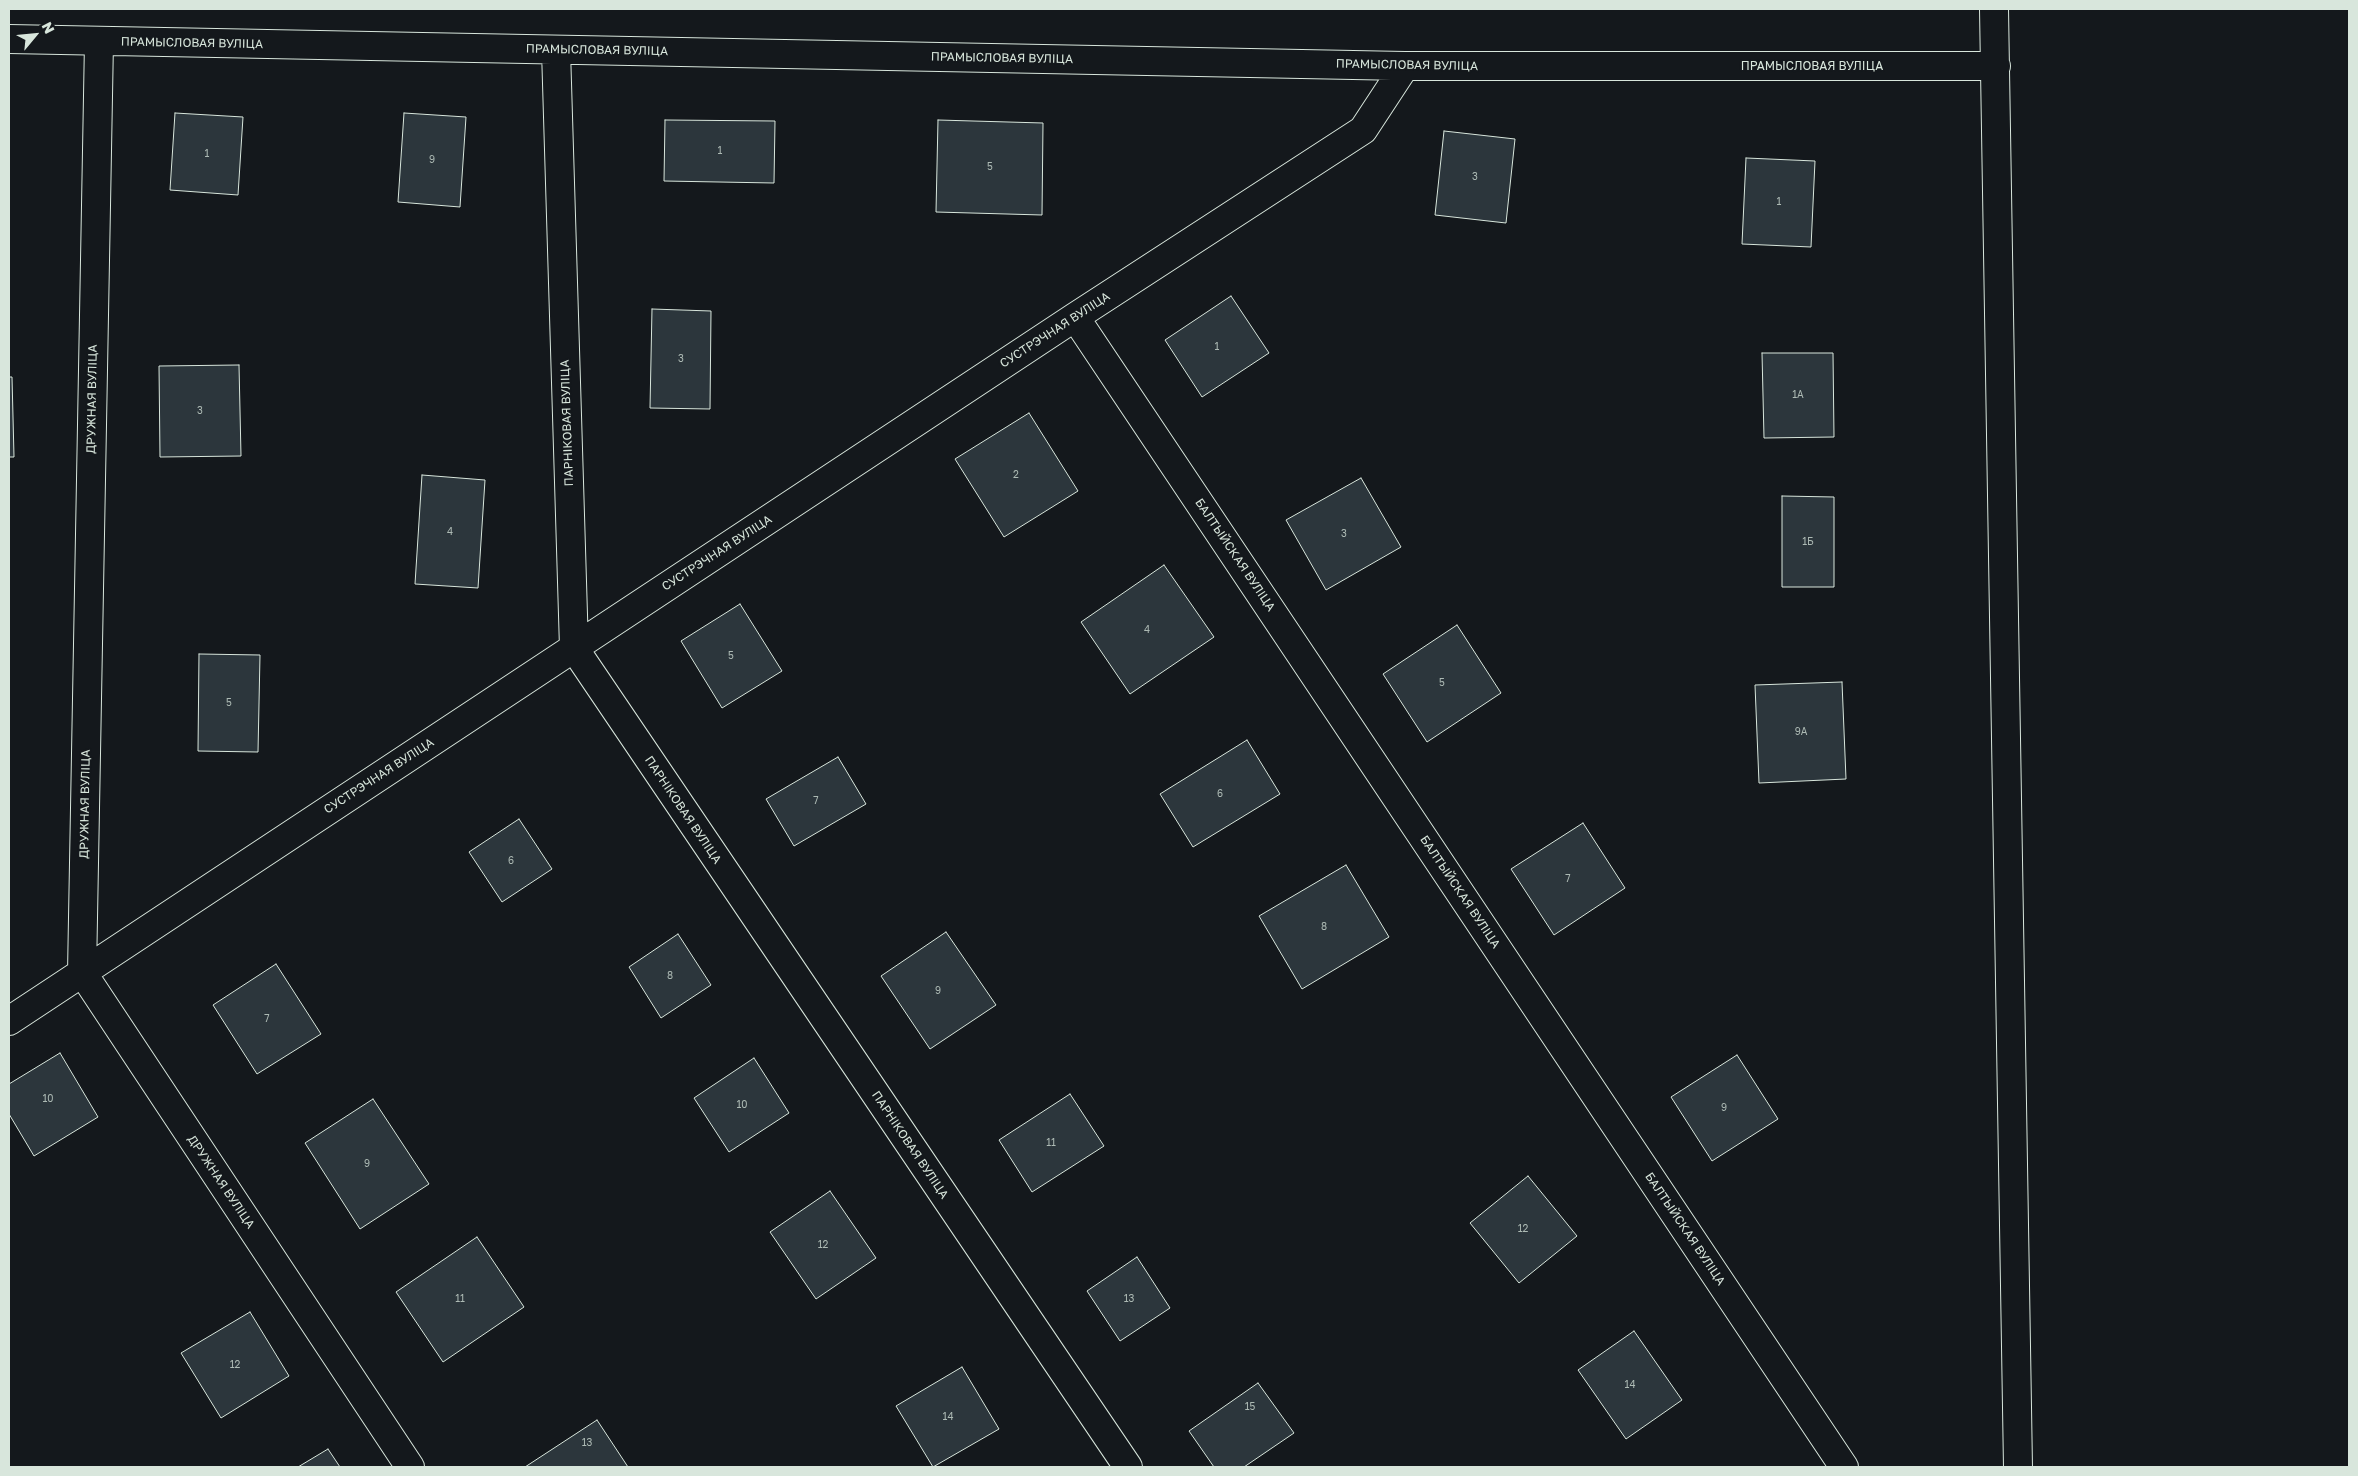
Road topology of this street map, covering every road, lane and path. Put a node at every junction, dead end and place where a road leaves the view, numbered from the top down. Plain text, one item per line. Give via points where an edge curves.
1 (1994, 9) edge
2 (9, 40) edge
3 (99, 41) junction
4 (556, 50) junction
5 (1405, 66) junction
6 (1996, 66) junction
7 (1075, 317) junction
8 (574, 648) junction
9 (82, 972) junction
10 (9, 1021) edge
11 (410, 1467) edge
12 (1128, 1467) edge
13 (1844, 1467) edge
14 (2018, 1467) edge

1 - 6 street
2 - 3 street, ПРАМЫСЛОВАЯ ВУЛІЦА
3 - 4 street, ПРАМЫСЛОВАЯ ВУЛІЦА
3 - 9 street, ДРУЖНАЯ ВУЛІЦА
4 - 5 street, ПРАМЫСЛОВАЯ ВУЛІЦА
4 - 8 street, ПАРНІКОВАЯ ВУЛІЦА
5 - 6 street, ПРАМЫСЛОВАЯ ВУЛІЦА
5 - 7 street, СУСТРЭЧНАЯ ВУЛІЦА via 1363,130
6 - 14 street
7 - 8 street, СУСТРЭЧНАЯ ВУЛІЦА
7 - 13 street, БАЛТЫЙСКАЯ ВУЛІЦА
8 - 9 street, СУСТРЭЧНАЯ ВУЛІЦА
8 - 12 street, ПАРНІКОВАЯ ВУЛІЦА
9 - 10 street, СУСТРЭЧНАЯ ВУЛІЦА
9 - 11 street, ДРУЖНАЯ ВУЛІЦА

